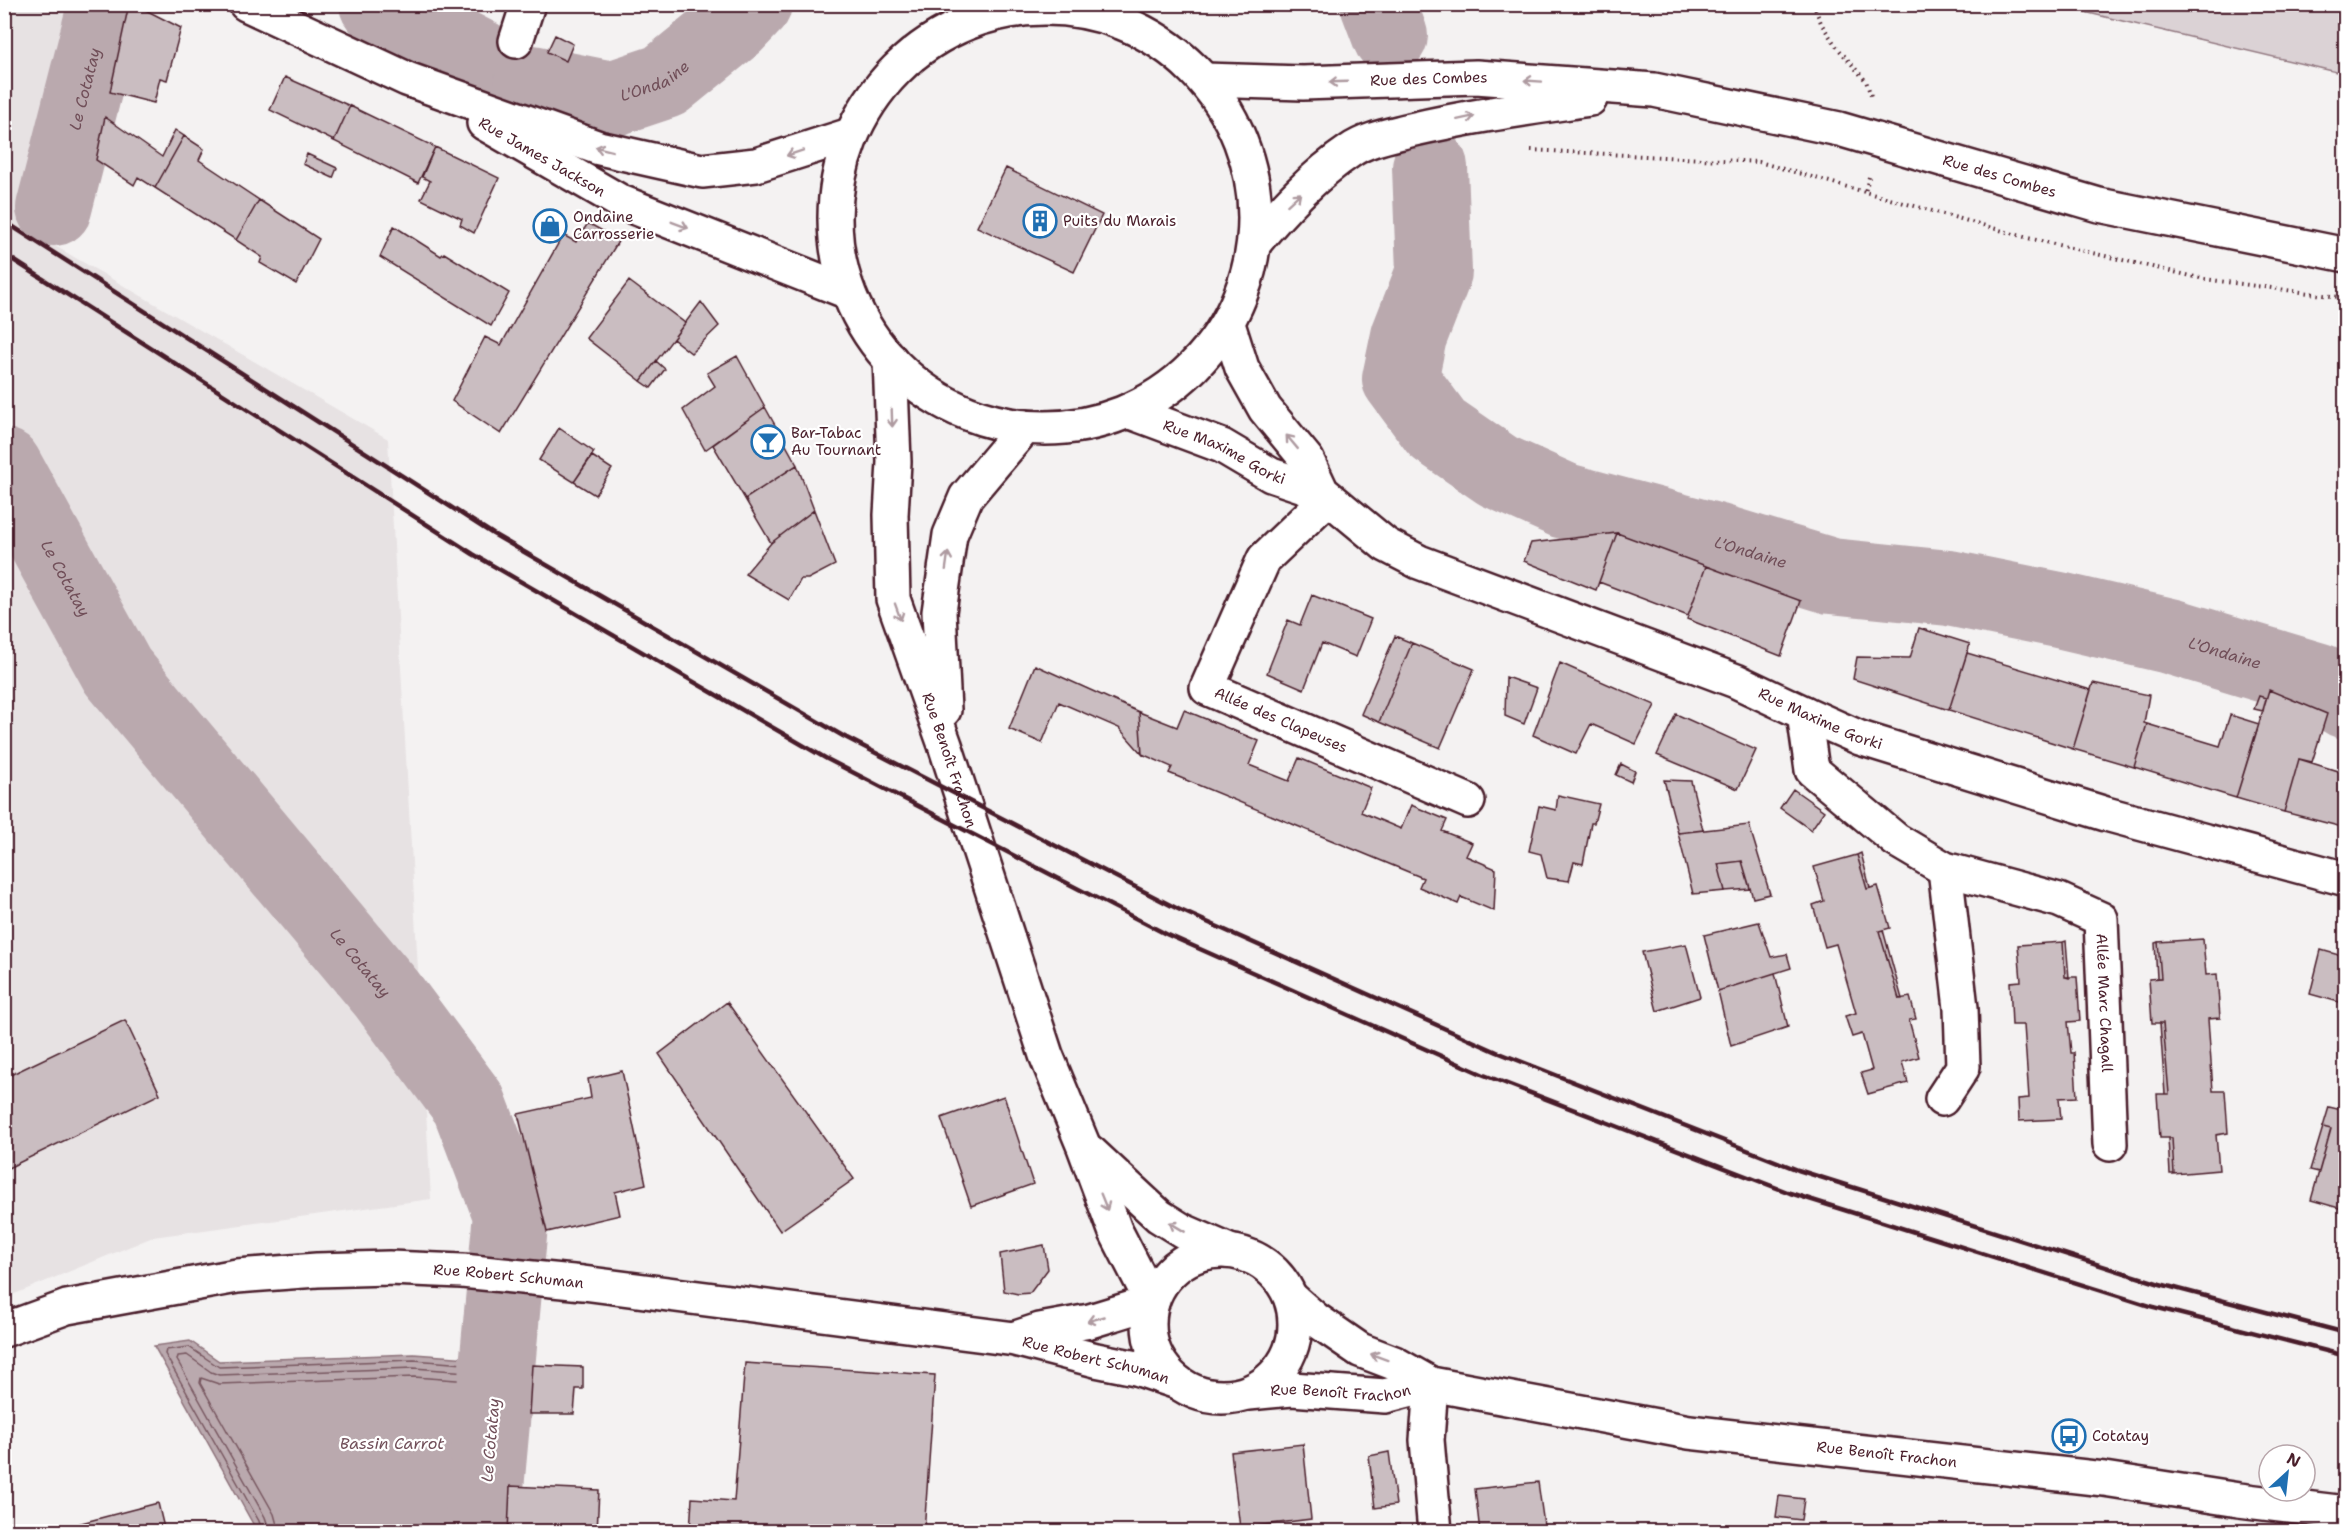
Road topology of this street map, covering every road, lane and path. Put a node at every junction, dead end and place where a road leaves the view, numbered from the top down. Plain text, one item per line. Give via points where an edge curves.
1 (246, 4) edge
2 (528, 4) edge
3 (1813, 4) edge
4 (990, 9) edge
5 (1115, 13) edge
6 (516, 41) dead end
7 (407, 79) junction
8 (1204, 80) junction
9 (1654, 90) junction
10 (1875, 109) dead end
11 (850, 135) junction
12 (1526, 150) dead end
13 (1864, 192) dead end
14 (1255, 242) junction
15 (2346, 255) edge
16 (848, 292) junction
17 (1228, 324) junction
18 (890, 359) junction
19 (1128, 411) junction
20 (1025, 427) junction
21 (1325, 495) junction
22 (1804, 713) junction
23 (945, 745) junction
24 (1468, 801) dead end
25 (1945, 869) junction
26 (2346, 879) edge
27 (1942, 1099) dead end
28 (2110, 1144) dead end
29 (1084, 1147) junction
30 (1230, 1251) junction
31 (1291, 1298) junction
32 (1152, 1302) junction
33 (4, 1330) edge
34 (1014, 1339) junction
35 (1177, 1382) junction
36 (1431, 1384) junction
37 (1249, 1393) junction
38 (2346, 1513) edge
39 (1435, 1532) edge

1 - 7 main road, Rue James Jackson
2 - 6 main road
3 - 10 path via 1836,46 1866,81
4 - 5 main road via 1055,7
4 - 11 main road via 931,40 883,82
5 - 8 main road via 1166,45
11 -> 7 main road, Rue James Jackson via 756,165 702,171 599,148
7 -> 16 main road, Rue James Jackson via 621,202
9 -> 8 main road, Rue des Combes via 1476,77 1303,83
8 - 14 main road via 1236,129 1254,184
14 -> 9 main road, Rue des Combes via 1281,210 1323,172 1352,149 1383,137 1482,115
9 - 15 main road, Rue des Combes via 1839,129 2099,205
11 - 16 main road via 836,187 835,240
12 - 13 path via 1759,162
14 - 17 main road via 1246,284
16 - 18 main road via 866,328
17 - 19 main road via 1185,376
21 -> 17 main road, Rue Maxime Gorki via 1307,460 1265,410 1253,389
18 - 20 main road via 929,393 975,416
18 -> 23 main road, Rue Benoît Frachon via 893,599
19 - 20 main road via 1060,428
19 - 21 main road, Rue Maxime Gorki via 1222,446 1270,475
23 -> 20 main road via 939,612 950,535 966,497
21 - 22 main road, Rue Maxime Gorki via 1386,545 1419,562 1736,681
21 - 24 main road, Allée des Clapeuses via 1264,559 1207,688
22 - 25 main road, Allée Marc Chagall via 1812,770 1896,840
22 - 26 main road, Rue Maxime Gorki via 1860,738 2106,814
23 - 29 main road, Rue Benoît Frachon via 1046,1055
25 - 27 main road via 1962,1008 1963,1067
25 - 28 main road, Allée Marc Chagall via 2059,900 2101,919
30 -> 29 main road, Rue Benoît Frachon via 1159,1216
29 -> 32 main road, Rue Benoît Frachon via 1115,1230
30 - 31 main road via 1267,1266
30 - 32 main road via 1197,1255 1182,1263 1169,1273
36 -> 31 main road, Rue Benoît Frachon via 1360,1350
31 - 37 main road via 1293,1346 1276,1374
32 -> 34 main road, Rue Robert Schuman
32 - 35 main road via 1148,1323 1152,1346 1161,1366
33 - 34 main road, Rue Robert Schuman via 67,1307 237,1276 389,1268 583,1283
34 - 35 main road, Rue Robert Schuman via 1136,1368
35 - 37 main road via 1212,1397
36 - 37 main road, Rue Benoît Frachon via 1385,1396 1292,1389
36 - 38 main road, Rue Benoît Frachon via 1689,1432 2104,1479
36 - 39 main road via 1427,1440

